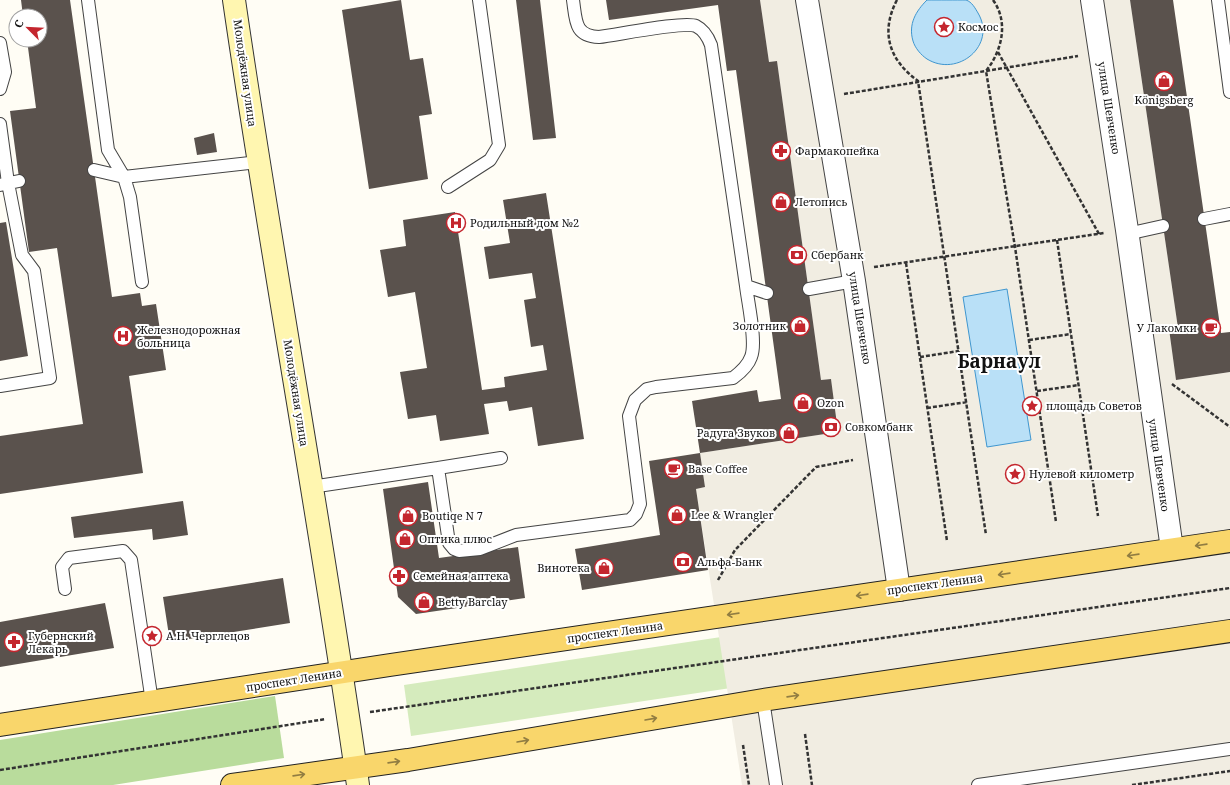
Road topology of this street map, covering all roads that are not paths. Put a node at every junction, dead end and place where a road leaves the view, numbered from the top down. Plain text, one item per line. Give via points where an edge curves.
1 (88, 0) edge
2 (234, 0) edge
3 (479, 0) edge
4 (573, 0) edge
5 (806, 0) edge
6 (1092, 0) edge
7 (1218, 0) edge
8 (0, 43) edge
9 (0, 89) edge
10 (1230, 92) edge
11 (0, 124) edge
12 (258, 162) junction
13 (94, 170) dead end
14 (124, 177) junction
15 (9, 183) edge
16 (448, 186) dead end
17 (1230, 214) edge
18 (1204, 219) dead end
19 (1163, 226) dead end
20 (1127, 232) junction
21 (853, 276) junction
22 (142, 282) dead end
23 (746, 286) junction
24 (809, 289) dead end
25 (767, 293) dead end
26 (0, 386) edge
27 (501, 458) dead end
28 (438, 468) junction
29 (311, 487) junction
30 (1230, 540) edge
31 (1172, 549) junction
32 (66, 589) dead end
33 (899, 590) junction
34 (1230, 631) edge
35 (342, 673) junction
36 (763, 700) junction
37 (152, 702) junction
38 (0, 726) edge
39 (1230, 749) edge
40 (357, 776) edge
41 (232, 785) edge
42 (776, 785) edge
43 (978, 785) edge

1 - 14 lane via 108,150
2 - 12 street, Молодёжная улица
3 - 16 lane via 499,145 490,160
4 - 23 lane via 577,25 581,31 592,37 688,24 702,29 708,36
5 - 21 street, улица Шевченко
6 - 20 street, улица Шевченко
7 - 10 lane
8 - 9 lane via 4,72
11 - 15 lane
12 - 14 lane
12 - 29 street, Молодёжная улица
13 - 14 lane
14 - 22 lane via 130,197
15 - 26 lane via 22,255 34,271 50,378
17 - 18 lane
19 - 20 lane
20 - 31 street, улица Шевченко
21 - 24 lane
21 - 33 street, улица Шевченко
23 - 25 lane
23 - 28 lane via 753,347 751,357 740,373 733,378 647,389 634,400 629,416 640,504 630,520 516,535 483,548 459,551 449,543
27 - 28 lane
28 - 29 lane
29 - 35 street, Молодёжная улица
30 -> 31 main road, проспект Ленина
31 -> 33 main road, проспект Ленина
32 - 37 lane via 62,567 69,558 123,551 131,560
33 -> 35 main road, проспект Ленина
36 -> 34 main road
35 - 37 main road, проспект Ленина
35 - 40 street, Молодёжная улица
40 -> 36 main road via 416,759
36 - 42 lane
37 - 38 main road, проспект Ленина
39 - 43 lane
41 -> 40 main road

